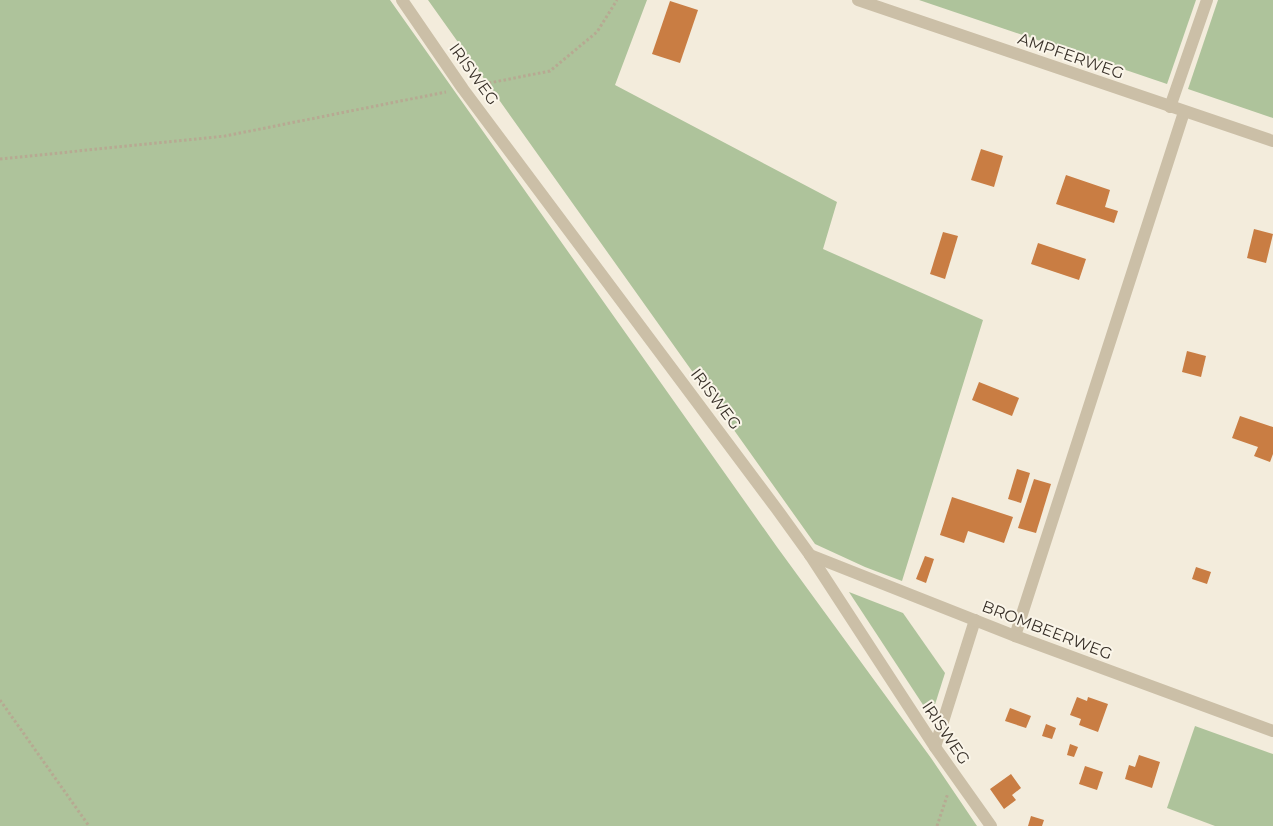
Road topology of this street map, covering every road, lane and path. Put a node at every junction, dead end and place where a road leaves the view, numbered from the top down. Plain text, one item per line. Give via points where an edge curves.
1 (402, 0) edge
2 (617, 0) edge
3 (858, 0) edge
4 (1207, 0) edge
5 (463, 89) junction
6 (1170, 107) junction
7 (1184, 112) junction
8 (1273, 141) edge
9 (0, 159) edge
10 (810, 555) junction
11 (975, 620) junction
12 (1015, 636) junction
13 (0, 700) edge
14 (1273, 731) edge
15 (935, 747) junction
16 (954, 774) junction
17 (89, 826) edge
18 (937, 826) edge
19 (991, 826) edge

1 - 5 street, IRISWEG
2 - 5 path via 598,32 550,71
3 - 6 street, AMPFERWEG
4 - 6 street
5 - 9 path via 225,136
5 - 10 street, IRISWEG
6 - 7 street, AMPFERWEG
7 - 8 street, AMPFERWEG
7 - 12 street
10 - 11 street, BROMBEERWEG
10 - 15 street, IRISWEG
11 - 12 street, BROMBEERWEG
11 - 15 street
12 - 14 street, BROMBEERWEG
13 - 17 path
15 - 16 street, IRISWEG
16 - 18 path
16 - 19 street, IRISWEG

